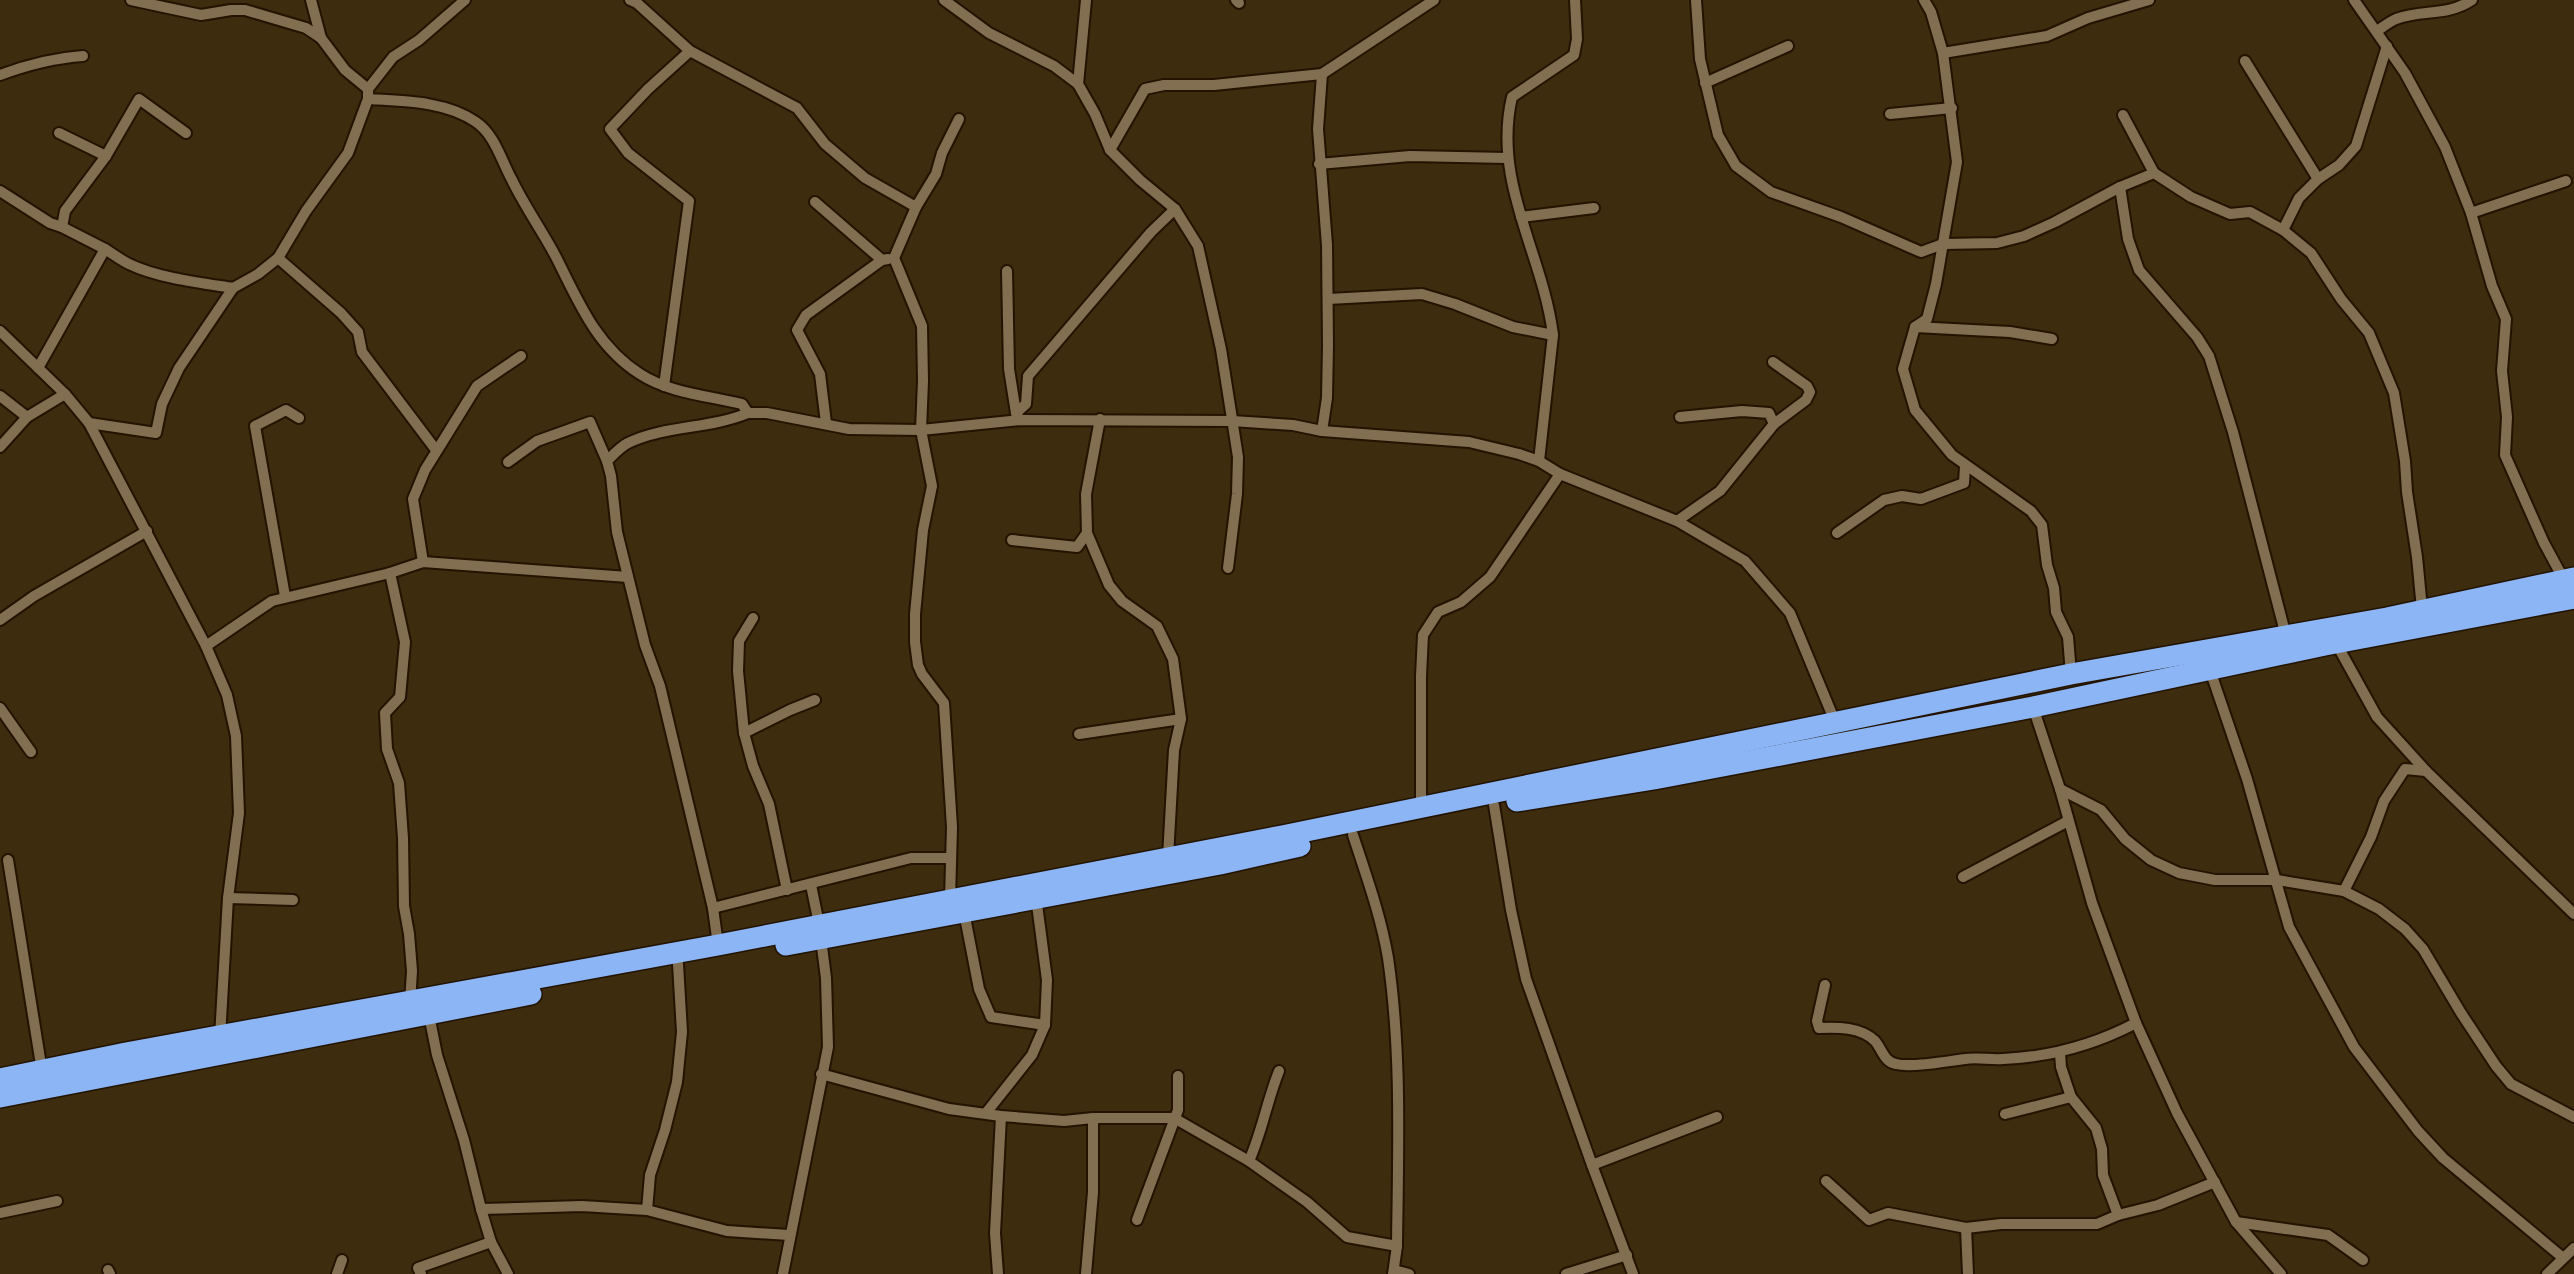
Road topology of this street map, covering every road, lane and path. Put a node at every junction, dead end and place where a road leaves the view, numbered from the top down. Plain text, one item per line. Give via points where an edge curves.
1 (131, 0) edge
2 (311, 0) edge
3 (465, 0) edge
4 (630, 0) edge
5 (944, 0) edge
6 (1086, 0) edge
7 (1434, 0) edge
8 (1575, 0) edge
9 (1696, 0) edge
10 (1924, 0) edge
11 (2149, 0) edge
12 (2354, 0) edge
13 (2472, 0) edge
14 (2377, 31) junction
15 (321, 38) junction
16 (1788, 46) dead end
17 (2387, 46) junction
18 (690, 51) junction
19 (1943, 53) junction
20 (83, 56) dead end
21 (2245, 61) dead end
22 (1322, 74) junction
23 (0, 75) edge
24 (1706, 83) junction
25 (1078, 84) junction
26 (368, 94) junction
27 (1952, 108) junction
28 (1889, 114) dead end
29 (2123, 116) dead end
30 (959, 119) dead end
31 (59, 132) dead end
32 (186, 133) dead end
33 (1110, 150) junction
34 (106, 156) junction
35 (1507, 158) junction
36 (1319, 164) junction
37 (2154, 173) junction
38 (2318, 178) junction
39 (2566, 181) dead end
40 (2120, 187) junction
41 (0, 191) edge
42 (815, 202) dead end
43 (916, 207) junction
44 (1594, 208) dead end
45 (1175, 209) junction
46 (2471, 213) junction
47 (1521, 217) junction
48 (62, 227) junction
49 (2283, 230) junction
50 (1942, 244) junction
51 (105, 249) junction
52 (278, 258) junction
53 (888, 259) junction
54 (1007, 271) dead end
55 (233, 288) junction
56 (1328, 299) junction
57 (1915, 327) junction
58 (0, 331) edge
59 (1553, 335) junction
60 (2052, 339) dead end
61 (520, 356) dead end
62 (1773, 362) dead end
63 (38, 368) junction
64 (664, 386) junction
65 (65, 394) junction
66 (0, 396) edge
67 (748, 413) junction
68 (1018, 416) junction
69 (1680, 417) dead end
70 (27, 418) junction
71 (299, 418) dead end
72 (1100, 419) junction
73 (1232, 421) junction
74 (89, 423) junction
75 (826, 423) junction
76 (1774, 424) junction
77 (921, 430) junction
78 (1322, 431) junction
79 (0, 447) edge
80 (436, 450) junction
81 (607, 461) junction
82 (1539, 461) junction
83 (509, 462) dead end
84 (1965, 466) junction
85 (1560, 474) junction
86 (1677, 521) junction
87 (147, 531) junction
88 (1087, 533) junction
89 (1838, 533) dead end
90 (1012, 541) dead end
91 (422, 562) junction
92 (1228, 568) dead end
93 (390, 573) junction
94 (628, 577) junction
95 (2571, 586) edge
96 (285, 596) junction
97 (2421, 609) junction
98 (753, 618) dead end
99 (0, 620) edge
100 (2286, 636) junction
101 (2336, 643) junction
102 (206, 646) junction
103 (2210, 670) junction
104 (2071, 674) junction
105 (815, 700) dead end
106 (2032, 707) junction
107 (0, 708) edge
108 (1181, 719) junction
109 (1836, 724) junction
110 (744, 733) junction
111 (1079, 734) dead end
112 (31, 752) dead end
113 (2426, 771) junction
114 (2060, 789) junction
115 (1494, 804) junction
116 (1421, 807) junction
117 (2068, 821) junction
118 (1353, 835) junction
119 (1168, 857) junction
120 (951, 858) junction
121 (8, 860) dead end
122 (1963, 877) dead end
123 (2277, 880) junction
124 (811, 885) junction
125 (787, 890) junction
126 (2344, 891) junction
127 (1036, 897) junction
128 (228, 898) junction
129 (293, 900) dead end
130 (957, 905) junction
131 (713, 908) junction
132 (2573, 910) edge
133 (820, 931) junction
134 (718, 945) junction
135 (678, 964) junction
136 (1825, 985) dead end
137 (410, 1003) junction
138 (429, 1015) junction
139 (2136, 1023) junction
140 (1045, 1025) junction
141 (220, 1037) junction
142 (2060, 1053) junction
143 (127, 1063) junction
144 (42, 1071) junction
145 (1279, 1071) dead end
146 (821, 1074) junction
147 (1178, 1076) dead end
148 (0, 1079) edge
149 (0, 1097) edge
150 (2071, 1097) junction
151 (986, 1113) junction
152 (2005, 1114) dead end
153 (1001, 1116) junction
154 (1717, 1117) dead end
155 (2574, 1117) edge
156 (1093, 1118) junction
157 (1174, 1118) junction
158 (1249, 1161) junction
159 (1591, 1165) junction
160 (1826, 1181) dead end
161 (2214, 1182) junction
162 (57, 1201) dead end
163 (481, 1209) junction
164 (647, 1210) junction
165 (0, 1213) edge
166 (2118, 1215) junction
167 (1137, 1220) dead end
168 (2236, 1222) junction
169 (1966, 1228) junction
170 (789, 1235) junction
171 (491, 1242) junction
172 (1397, 1247) junction
173 (2574, 1248) edge
174 (1627, 1255) junction
175 (2562, 1257) junction
176 (342, 1260) dead end
177 (2363, 1260) dead end
178 (1394, 1272) edge
179 (337, 1274) edge
180 (421, 1274) edge
181 (508, 1274) edge
182 (783, 1274) edge
183 (998, 1274) edge
184 (1086, 1274) edge
185 (1409, 1274) edge
186 (1566, 1274) edge
187 (1633, 1274) edge
188 (1968, 1274) edge
189 (2281, 1274) edge
190 (2547, 1274) edge

1 - 15 street via 201,15 245,10 306,28
2 - 15 street
3 - 26 street via 393,57
4 - 18 street
5 - 25 street via 989,33 1054,66
6 - 25 street
7 - 22 street
8 - 35 street via 1574,55 1512,97
9 - 24 street
10 - 19 street
11 - 19 street via 2047,36
12 - 14 street
13 - 14 street via 2461,8 2394,20
14 - 17 street
15 - 26 street
16 - 24 street
17 - 38 street via 2356,146 2339,165
17 - 46 street via 2445,147
18 - 43 street via 797,108 825,144 865,178
18 - 64 street via 610,129 628,153 689,201
19 - 27 street
20 - 23 street
21 - 38 street
22 - 33 street via 1145,89
22 - 36 street
24 - 50 street via 1718,135 1736,166 1771,192 1921,253
25 - 33 street
26 - 52 street via 348,153
26 - 64 street via 441,107 480,124 492,137 590,324 609,350 640,375
27 - 28 street
27 - 50 street via 1957,162
29 - 37 street
30 - 43 street
31 - 34 street
32 - 34 street via 139,99
33 - 45 street
34 - 48 street via 65,211
35 - 36 street via 1410,156
35 - 47 street
36 - 56 street
37 - 40 street
37 - 49 street via 2191,197 2230,214 2250,212
38 - 49 street via 2299,198
39 - 46 street
40 - 50 street via 2024,236 1997,243
40 - 100 street via 2128,239 2139,270 2209,356
41 - 48 street
42 - 53 street
43 - 53 street
44 - 47 street
45 - 68 street via 1028,376 1026,404
45 - 73 street via 1198,246
46 - 95 street via 2506,319 2502,371 2505,455 2544,543
47 - 59 street
48 - 51 street
49 - 97 street via 2311,253 2369,332 2394,393
50 - 57 street via 1927,320
51 - 55 street via 149,270
51 - 63 street
52 - 55 street
52 - 80 street via 358,332 362,352
53 - 75 street via 806,315 797,330 820,374
53 - 77 street via 922,326
54 - 68 street via 1010,369
55 - 74 street via 179,368 162,404 156,433
56 - 59 street via 1422,295 1513,327
56 - 78 street
57 - 60 street
57 - 84 street via 1903,369 1915,410
58 - 63 street
59 - 82 street
61 - 80 street via 477,386
62 - 76 street via 1810,392
63 - 65 street
64 - 67 street via 742,404
65 - 70 street
65 - 74 street
66 - 70 street
67 - 75 street
67 - 81 street via 650,435 625,444
68 - 72 street
68 - 77 street
69 - 76 street via 1742,411 1769,414
70 - 79 street
71 - 96 street via 286,410 256,426
72 - 73 street
72 - 88 street via 1086,494
73 - 78 street
73 - 92 street via 1238,457 1237,494
74 - 87 street
75 - 77 street via 849,429
76 - 86 street via 1720,491
77 - 120 street via 932,486 923,530 915,642 922,674 944,703
78 - 82 street via 1469,442
80 - 91 street via 413,499
81 - 83 street via 590,422 537,441
81 - 94 street
82 - 85 street
84 - 89 street via 1964,483 1921,499 1902,496 1884,500
84 - 104 street via 2031,511 2042,525 2056,612 2068,636
85 - 86 street
85 - 116 street via 1490,576 1461,602 1438,612 1423,635
86 - 109 street via 1745,561 1790,613
87 - 99 street
87 - 102 street
88 - 90 street via 1077,547
88 - 108 street via 1109,584 1122,601 1157,626 1173,659
91 - 93 street
91 - 94 street
93 - 96 street
93 - 137 street via 405,642 400,697 385,713 387,749 399,783 412,971
94 - 131 street via 660,686
95 - 97 highway
95 - 101 highway
96 - 102 street
97 - 100 highway
98 - 110 street via 739,641
100 - 104 highway
101 - 103 highway
101 - 113 street via 2377,717
102 - 128 street via 228,695 236,736 239,813
103 - 106 highway
103 - 123 street
104 - 109 highway
105 - 110 street
106 - 114 street
106 - 115 highway
107 - 112 street
108 - 111 street
108 - 119 street via 1174,750
109 - 116 highway
110 - 125 street via 769,804
113 - 126 street via 2405,769 2384,802
113 - 132 street
114 - 117 street
114 - 123 street via 2101,810 2151,860 2179,873 2215,880
115 - 118 highway
115 - 159 street via 1527,979
116 - 119 highway
117 - 122 street
117 - 139 street
118 - 127 highway
118 - 172 street via 1388,956 1399,1080
119 - 130 highway
120 - 124 street via 911,858
120 - 130 street
121 - 144 street
123 - 126 street
123 - 175 street via 2290,927 2362,1058 2443,1158
124 - 125 street
124 - 133 street
125 - 131 street
126 - 155 street via 2379,909 2423,949 2511,1084
127 - 130 highway
127 - 140 street via 1047,980
128 - 129 street
128 - 141 street
130 - 133 highway
130 - 140 street via 991,1017
131 - 134 street
133 - 134 highway
133 - 135 highway
133 - 146 street via 828,1047
134 - 137 highway
135 - 138 highway
135 - 164 street via 682,1032 677,1082 650,1175
136 - 142 street via 1819,1028 1843,1027 1868,1036 1895,1064
137 - 141 highway
138 - 143 highway
138 - 163 street
139 - 142 street
139 - 161 street
140 - 151 street via 1032,1055
141 - 143 highway
142 - 150 street
143 - 144 highway
143 - 149 highway
144 - 148 highway
145 - 158 street
146 - 151 street via 949,1109
146 - 170 street
147 - 157 street
150 - 152 street
150 - 166 street via 2096,1128 2104,1175
151 - 153 street
153 - 156 street via 1064,1121
153 - 183 street via 995,1233
154 - 159 street
156 - 157 street
156 - 184 street
157 - 158 street
157 - 167 street
158 - 172 street via 1347,1237
159 - 174 street
160 - 169 street via 1869,1220 1888,1213
161 - 166 street via 2158,1205
161 - 168 street
162 - 165 street
163 - 164 street via 582,1206
163 - 171 street
164 - 170 street via 727,1231
166 - 169 street via 2097,1224
168 - 177 street via 2328,1236
168 - 189 street
169 - 188 street
170 - 182 street
171 - 180 street via 418,1268
171 - 181 street
172 - 178 street
173 - 175 street
174 - 186 street
174 - 187 street
175 - 190 street
176 - 179 street
178 - 185 street

